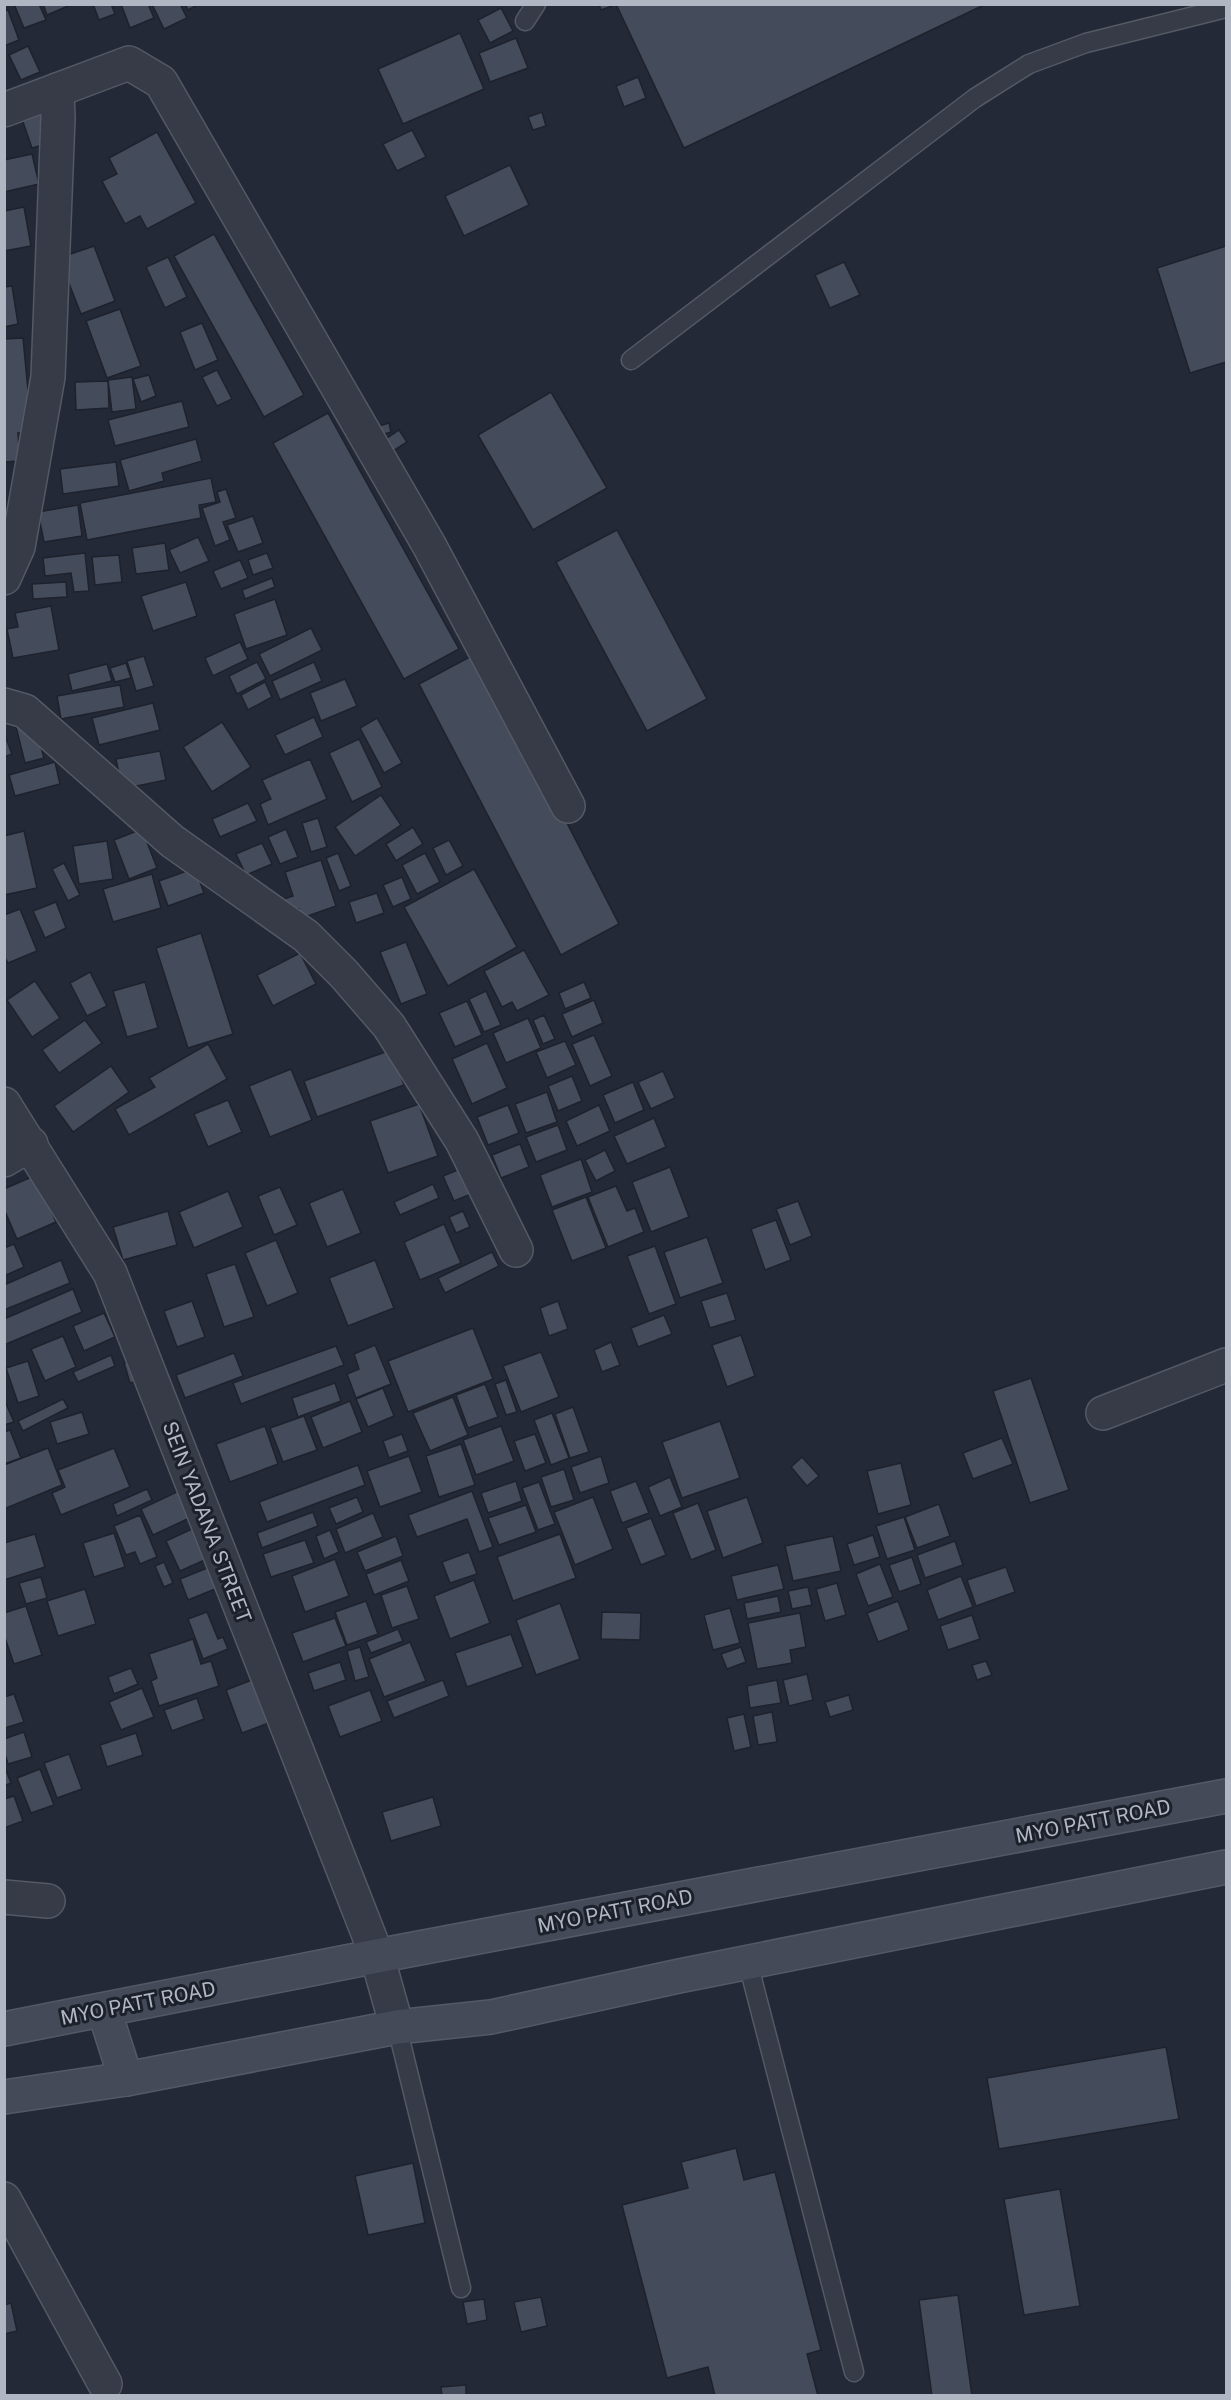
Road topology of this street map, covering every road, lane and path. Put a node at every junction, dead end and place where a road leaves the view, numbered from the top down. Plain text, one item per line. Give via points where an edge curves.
1 (536, 4) edge
2 (1227, 8) edge
3 (525, 21) dead end
4 (57, 90) junction
5 (4, 110) edge
6 (631, 360) dead end
7 (4, 578) edge
8 (4, 705) edge
9 (568, 806) dead end
10 (4, 1104) edge
11 (18, 1152) edge
12 (516, 1250) dead end
13 (1227, 1365) edge
14 (1103, 1413) dead end
15 (1227, 1796) edge
16 (1227, 1868) edge
17 (4, 1897) edge
18 (48, 1901) dead end
19 (377, 1956) junction
20 (748, 1963) junction
21 (104, 2010) junction
22 (397, 2027) junction
23 (4, 2029) edge
24 (126, 2079) junction
25 (4, 2097) edge
26 (4, 2199) edge
27 (461, 2288) dead end
28 (854, 2372) dead end
29 (105, 2384) dead end

1 - 3 lane
2 - 6 lane via 1086,42 1029,64 975,98
4 - 5 street
4 - 7 street via 48,377 18,546
4 - 9 street via 129,63 161,81 429,545
8 - 12 street via 25,711 172,841 306,936 344,974 389,1026 462,1141
10 - 11 street, SEIN YADANA STREET
11 - 19 street, SEIN YADANA STREET via 110,1273
13 - 14 street
15 - 19 main road, MYO PATT ROAD
16 - 20 main road
17 - 18 street
19 - 21 main road, MYO PATT ROAD
19 - 22 street, SEIN YADANA STREET
20 - 22 main road via 491,2017
20 - 28 lane
21 - 23 main road, MYO PATT ROAD
21 - 24 main road
22 - 24 main road
22 - 27 lane
24 - 25 main road
26 - 29 street

